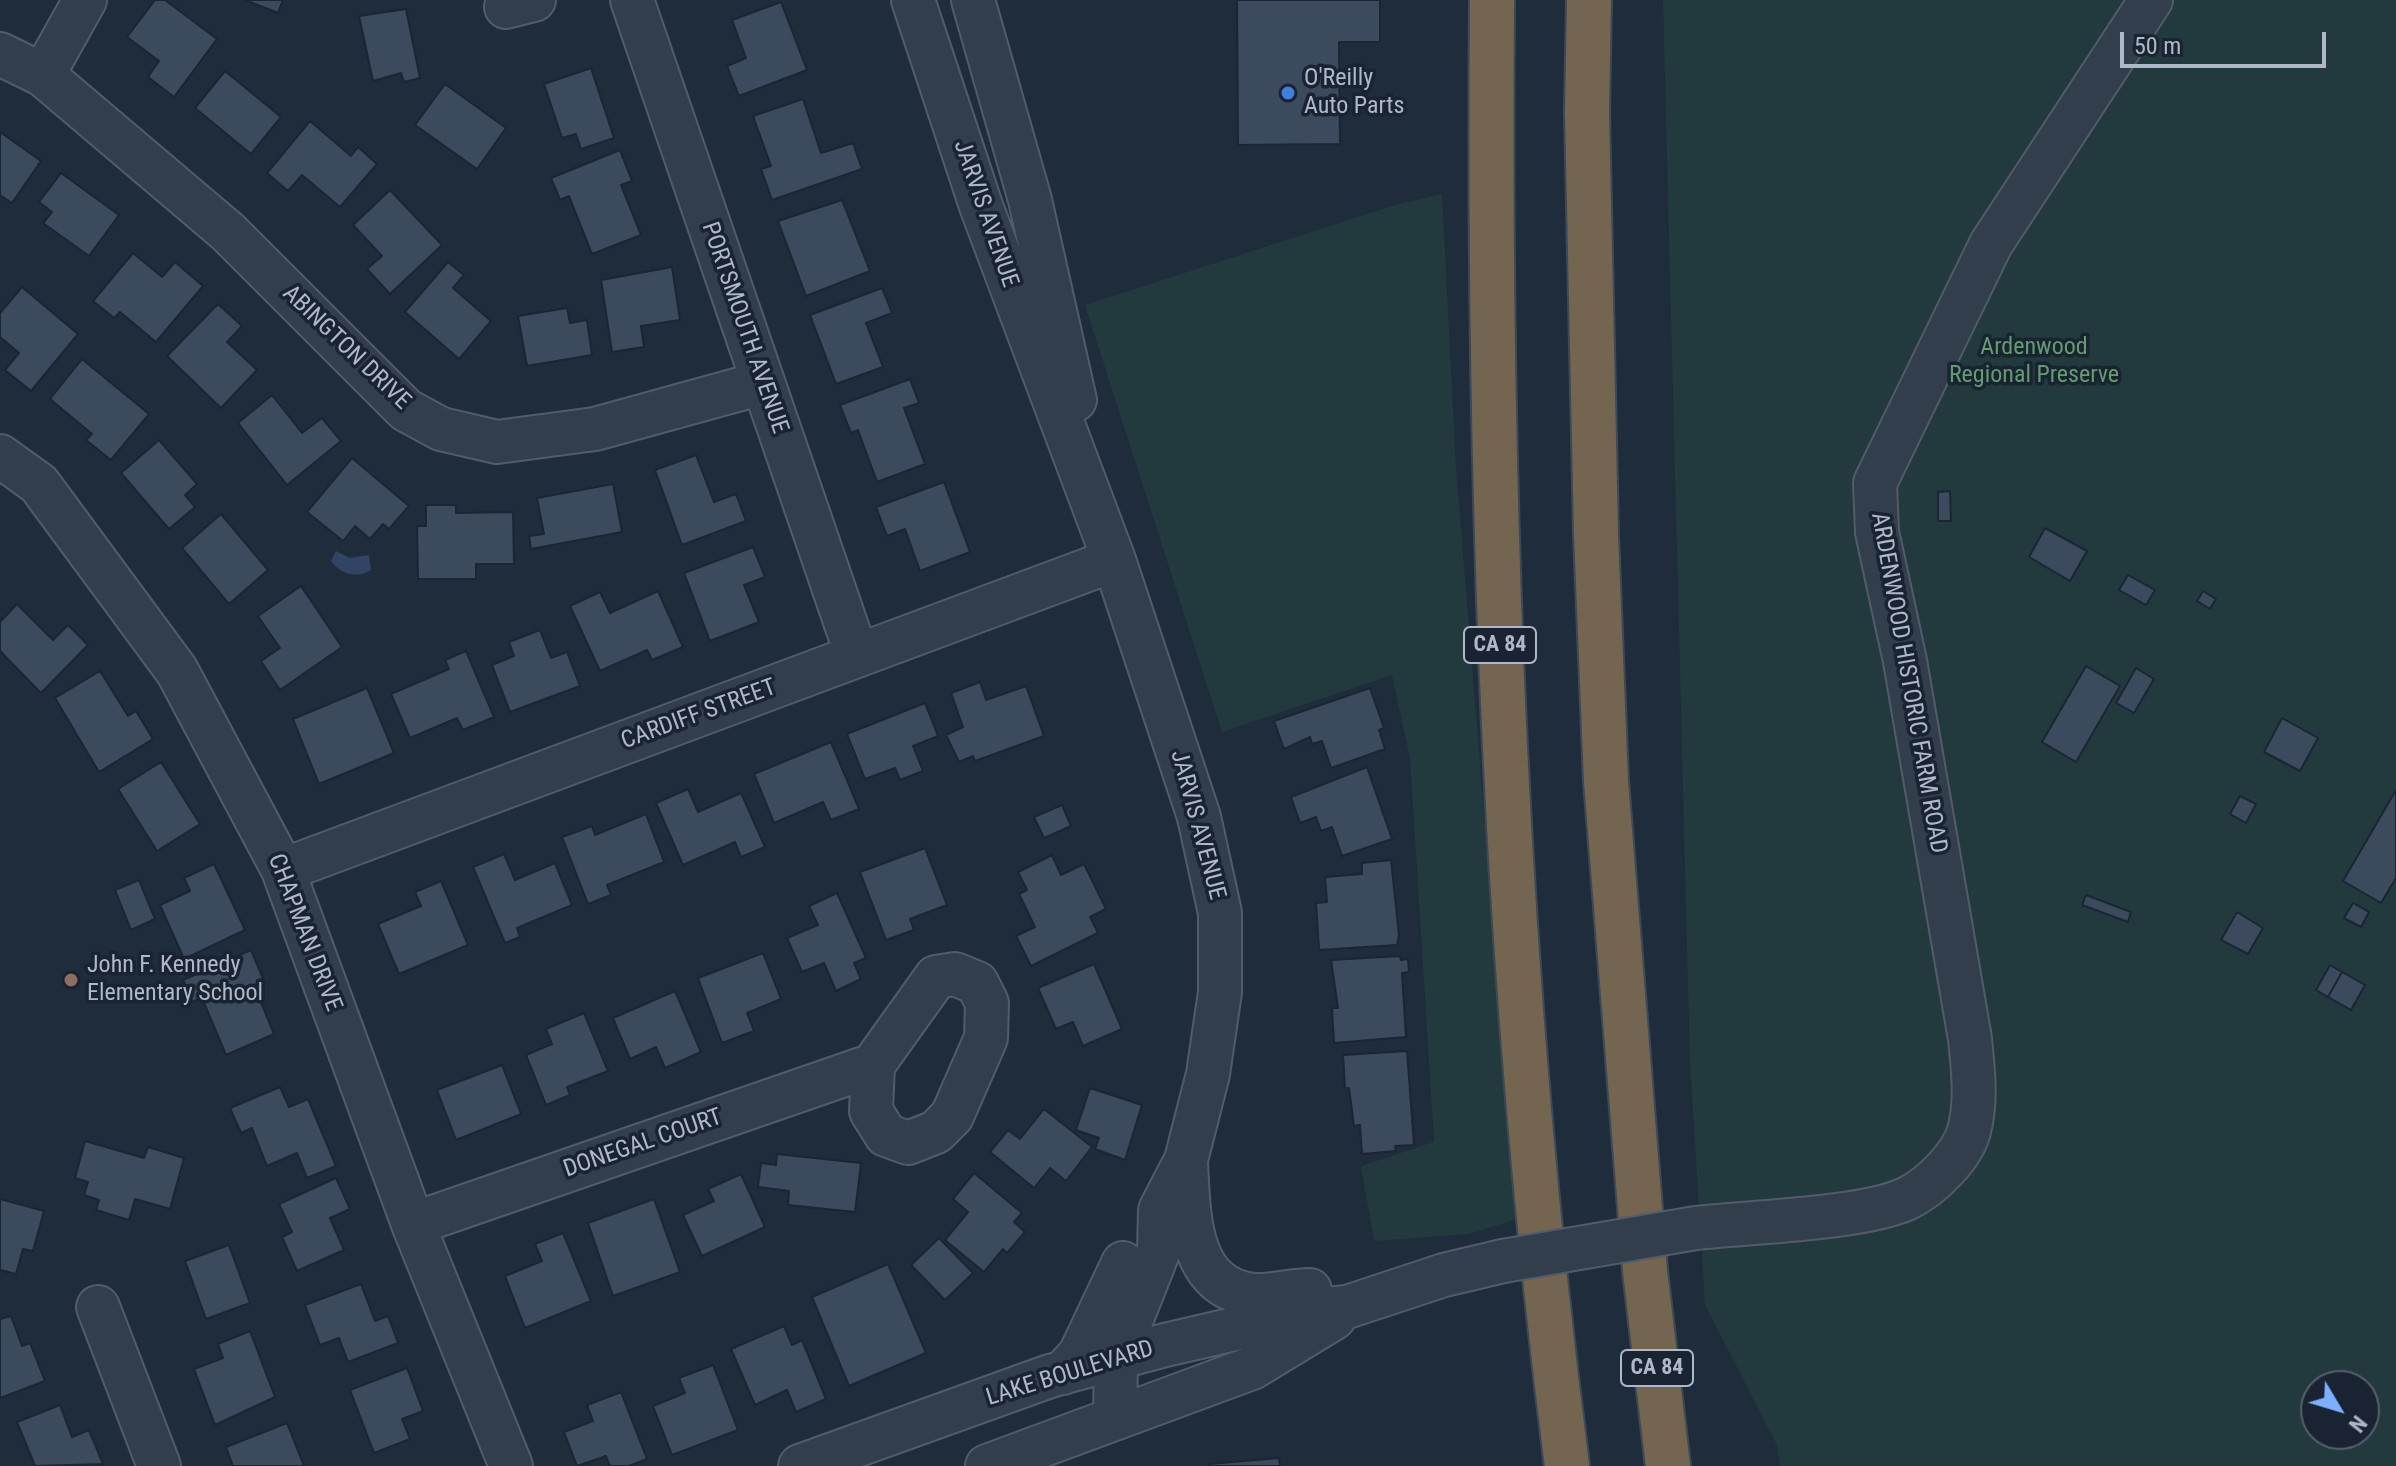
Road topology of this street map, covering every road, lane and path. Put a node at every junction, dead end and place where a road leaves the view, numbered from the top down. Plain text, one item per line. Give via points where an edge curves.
1 (85, 0) edge
2 (632, 0) edge
3 (913, 0) edge
4 (973, 0) edge
5 (1492, 0) edge
6 (1589, 0) edge
7 (1596, 0) edge
8 (2151, 0) edge
9 (0, 54) edge
10 (43, 75) junction
11 (1587, 112) junction
12 (762, 383) junction
13 (0, 456) edge
14 (1114, 560) junction
15 (857, 656) junction
16 (283, 870) junction
17 (873, 1065) dead end
18 (1186, 1160) junction
19 (1160, 1210) junction
20 (413, 1224) junction
21 (1503, 1261) joint
22 (1392, 1293) junction
23 (98, 1307) dead end
24 (1347, 1307) junction
25 (1116, 1359) junction
26 (1063, 1373) junction
27 (1115, 1417) junction
28 (159, 1466) edge
29 (511, 1466) edge
30 (800, 1466) edge
31 (987, 1466) edge
32 (1567, 1466) edge
33 (1668, 1466) edge

1 - 10 street
2 - 12 street, PORTSMOUTH AVENUE
3 - 14 street, JARVIS AVENUE via 997,251
4 - 14 street, JARVIS AVENUE via 1030,200
5 - 32 highway, CA 84 via 1490,299 1505,778 1519,1017
6 - 11 highway, CA 84
7 - 11 highway
8 - 21 street, ARDENWOOD HISTORIC FARM ROAD, bridge via 1991,244 1875,483 1877,532 1905,661 1970,1039 1975,1089 1968,1133 1944,1170 1908,1198 1864,1210 1696,1228
9 - 10 street, ABINGTON DRIVE
10 - 12 street, ABINGTON DRIVE via 228,232 406,410 441,429 497,442 595,429
11 - 33 highway, CA 84 via 1606,781 1645,1271
12 - 15 street, PORTSMOUTH AVENUE
13 - 16 street, CHAPMAN DRIVE via 39,484 177,671
14 - 15 street, CARDIFF STREET
14 - 18 street, JARVIS AVENUE via 1199,817 1220,913 1220,992 1208,1074
15 - 16 street, CARDIFF STREET
16 - 20 street, CHAPMAN DRIVE
17 - 20 street, DONEGAL COURT
18 - 19 street, JARVIS AVENUE
18 - 22 street via 1194,1247 1225,1284 1252,1294
19 - 25 street, JARVIS AVENUE via 1159,1250
19 - 26 street via 1134,1239 1095,1327
20 - 29 street, CHAPMAN DRIVE
21 - 22 street, LAKE BOULEVARD
22 - 24 street, LAKE BOULEVARD
23 - 28 street
24 - 25 street, LAKE BOULEVARD
24 - 27 street, LAKE BOULEVARD via 1252,1368
25 - 26 street, LAKE BOULEVARD
25 - 27 street, JARVIS AVENUE
26 - 30 street, LAKE BOULEVARD
27 - 31 street, LAKE BOULEVARD

